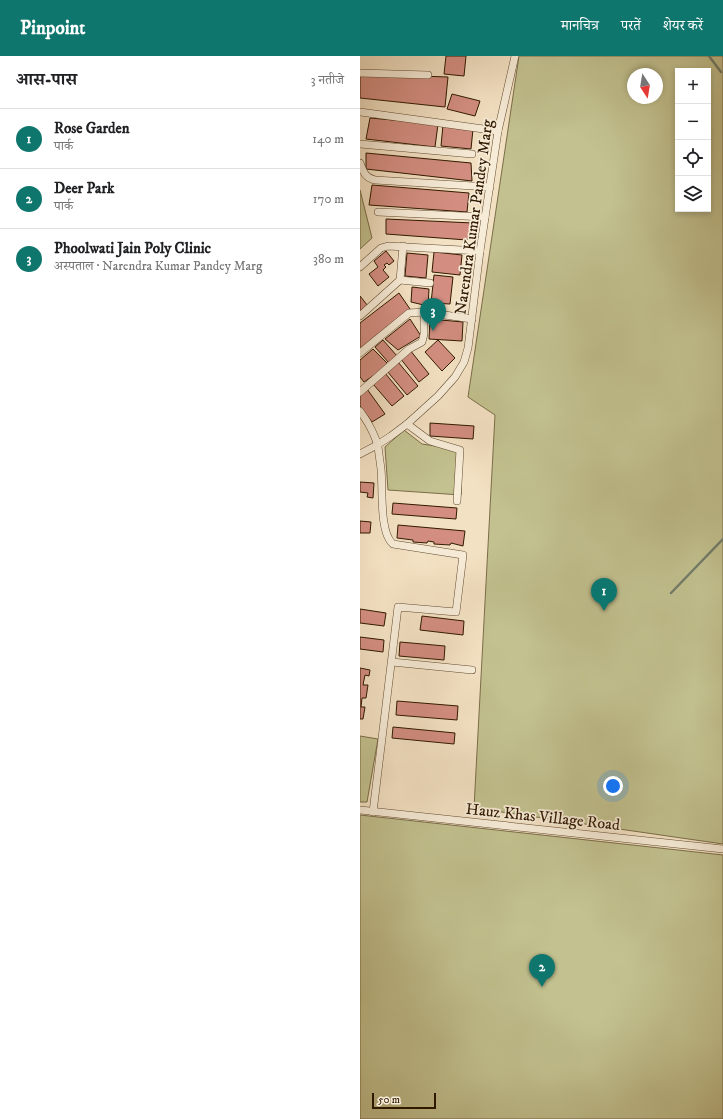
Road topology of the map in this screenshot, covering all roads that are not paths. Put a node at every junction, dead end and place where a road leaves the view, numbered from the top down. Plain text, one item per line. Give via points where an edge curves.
1 (515, 56) edge
2 (360, 73) edge
3 (428, 75) dead end
4 (360, 112) edge
5 (498, 131) junction
6 (360, 144) edge
7 (472, 154) dead end
8 (360, 163) edge
9 (490, 187) junction
10 (378, 212) dead end
11 (485, 218) junction
12 (403, 246) junction
13 (480, 251) junction
14 (360, 268) edge
15 (400, 280) junction
16 (430, 283) dead end
17 (424, 312) junction
18 (360, 316) edge
19 (472, 319) junction
20 (360, 353) edge
21 (360, 392) edge
22 (360, 411) edge
23 (407, 424) junction
24 (377, 445) junction
25 (360, 454) edge
26 (458, 501) dead end
27 (392, 662) junction
28 (472, 670) dead end
29 (360, 810) edge
30 (373, 812) junction
31 (723, 849) edge

1 - 5 street, Narendra Kumar Pandey Marg
2 - 3 street
4 - 5 street
5 - 9 street, Narendra Kumar Pandey Marg
6 - 7 street
8 - 9 street via 366,175 375,180
9 - 11 street, Narendra Kumar Pandey Marg
10 - 11 street
11 - 13 street, Narendra Kumar Pandey Marg
12 - 13 street
12 - 14 street via 381,248
12 - 15 street
13 - 19 street, Narendra Kumar Pandey Marg
15 - 16 street
15 - 18 street
17 - 19 street
17 - 20 street via 405,315
17 - 21 street via 422,342 409,349
19 - 23 street, Narendra Kumar Pandey Marg via 464,362 455,377
22 - 24 street via 370,426
23 - 24 street, Narendra Kumar Pandey Marg
23 - 26 street via 430,441 460,450
24 - 25 street, Narendra Kumar Pandey Marg
24 - 27 street via 384,521 389,540 394,544 463,555 456,612 398,607
27 - 28 street
27 - 30 street
29 - 30 street, Hauz Khas Village Road
30 - 31 street, Hauz Khas Village Road

